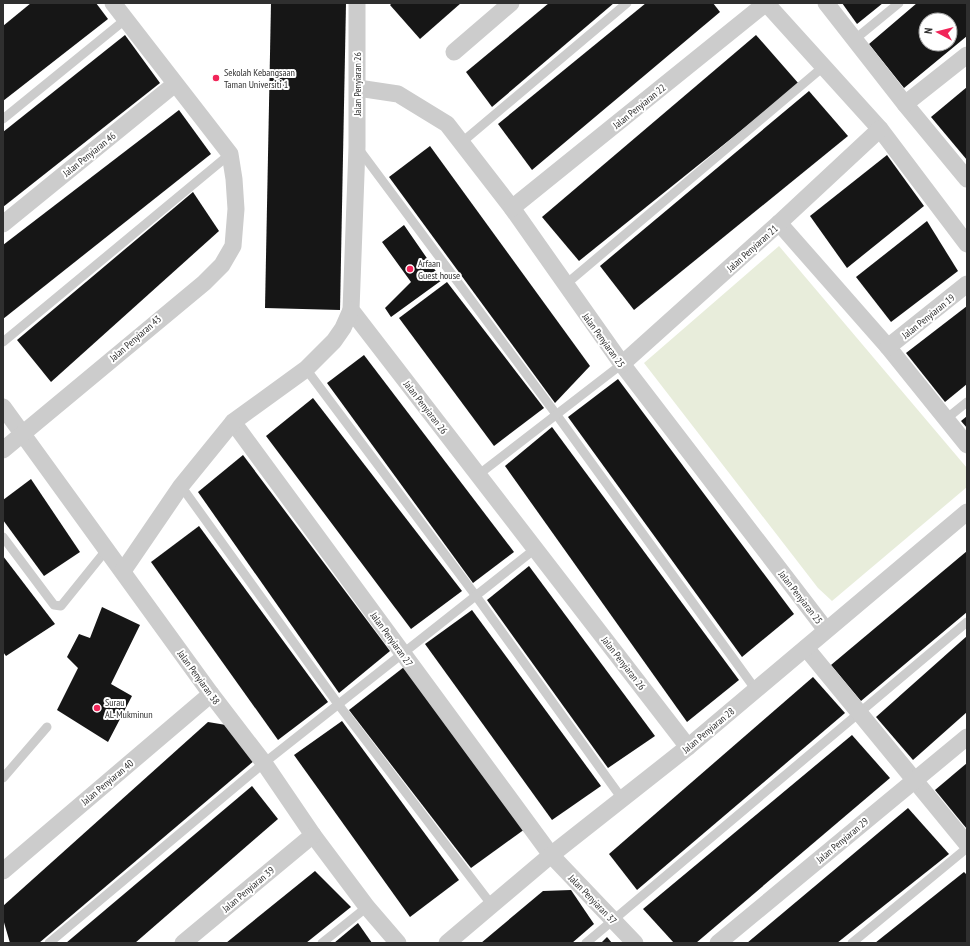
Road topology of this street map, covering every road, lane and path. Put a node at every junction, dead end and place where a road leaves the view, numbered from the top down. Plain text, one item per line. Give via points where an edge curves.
1 (113, 3) edge
2 (511, 3) edge
3 (627, 3) edge
4 (766, 3) edge
5 (826, 3) edge
6 (899, 3) edge
7 (360, 5) edge
8 (126, 19) junction
9 (854, 40) junction
10 (454, 52) dead end
11 (967, 55) edge
12 (823, 67) junction
13 (175, 84) junction
14 (358, 88) junction
15 (905, 104) junction
16 (3, 119) edge
17 (880, 129) junction
18 (461, 143) junction
19 (357, 147) junction
20 (230, 154) junction
21 (967, 179) edge
22 (512, 208) junction
23 (779, 223) junction
24 (3, 224) edge
25 (967, 244) edge
26 (967, 284) edge
27 (565, 285) junction
28 (351, 310) junction
29 (3, 342) edge
30 (888, 347) junction
31 (622, 364) junction
32 (306, 369) junction
33 (967, 402) edge
34 (3, 407) edge
35 (556, 414) junction
36 (946, 419) junction
37 (233, 422) junction
38 (23, 435) junction
39 (967, 445) edge
40 (3, 450) edge
41 (478, 474) junction
42 (181, 486) junction
43 (967, 512) edge
44 (3, 537) edge
45 (108, 549) junction
46 (535, 549) junction
47 (123, 571) junction
48 (476, 596) junction
49 (967, 622) edge
50 (826, 630) junction
51 (806, 648) junction
52 (402, 653) junction
53 (756, 690) junction
54 (211, 694) junction
55 (338, 704) junction
56 (858, 712) junction
57 (47, 728) dead end
58 (967, 737) edge
59 (688, 746) junction
60 (264, 763) junction
61 (3, 778) edge
62 (914, 780) junction
63 (623, 800) junction
64 (313, 835) junction
65 (967, 844) edge
66 (967, 848) edge
67 (551, 855) junction
68 (3, 871) edge
69 (491, 904) junction
70 (368, 907) junction
71 (614, 920) junction
72 (49, 943) edge
73 (183, 943) edge
74 (322, 943) edge
75 (398, 943) edge
76 (447, 943) edge
77 (586, 943) edge
78 (635, 943) edge
79 (718, 943) edge
80 (852, 943) edge

1 - 8 street
2 - 10 street
3 - 18 lane
4 - 12 street
4 - 22 street, Jalan Penyiaran 22
5 - 9 street
6 - 9 lane
7 - 14 street, Jalan Penyiaran 26
8 - 13 street
8 - 16 lane
9 - 15 street
11 - 15 street
12 - 17 street
12 - 27 lane
13 - 20 street
13 - 24 street, Jalan Penyiaran 46
14 - 18 street, Jalan Penyiaran 25 via 398,94 447,124
14 - 19 street, Jalan Penyiaran 26
15 - 21 street
17 - 23 street, Jalan Penyiaran 21
17 - 25 street
18 - 22 street, Jalan Penyiaran 25
19 - 28 street, Jalan Penyiaran 26
19 - 35 lane
20 - 29 lane
20 - 38 street, Jalan Penyiaran 43 via 236,208 233,246 222,265
22 - 27 street, Jalan Penyiaran 25
23 - 30 street
23 - 31 street, Jalan Penyiaran 21
26 - 30 street, Jalan Penyiaran 19
27 - 31 street, Jalan Penyiaran 25
28 - 32 street via 334,341
28 - 41 street, Jalan Penyiaran 26
30 - 36 street
31 - 35 lane
31 - 50 street, Jalan Penyiaran 25
32 - 37 street
32 - 48 lane
33 - 36 lane
34 - 38 street, Jalan Penyiaran 38
35 - 41 lane
35 - 53 lane
36 - 39 street
37 - 42 street
37 - 52 street, Jalan Penyiaran 27
38 - 40 street, Jalan Penyiaran 43
38 - 45 street, Jalan Penyiaran 38
41 - 46 street, Jalan Penyiaran 26
42 - 47 street
42 - 55 lane
43 - 50 street, Jalan Penyiaran 28
44 - 45 lane via 54,605 61,606
45 - 47 street, Jalan Penyiaran 38
46 - 48 lane
46 - 59 street, Jalan Penyiaran 26
47 - 54 street, Jalan Penyiaran 38
48 - 52 lane
48 - 63 lane
49 - 56 lane
50 - 51 street, Jalan Penyiaran 28
51 - 53 street, Jalan Penyiaran 28
51 - 56 street
52 - 55 lane
52 - 67 street, Jalan Penyiaran 27
53 - 59 street, Jalan Penyiaran 28
54 - 60 street, Jalan Penyiaran 38
54 - 68 street, Jalan Penyiaran 40
55 - 60 lane
55 - 69 lane
56 - 62 street
56 - 71 lane
57 - 61 lane
58 - 62 street, Jalan Penyiaran 29
59 - 63 street, Jalan Penyiaran 28
60 - 64 street, Jalan Penyiaran 38
60 - 72 lane
62 - 65 street
62 - 79 street, Jalan Penyiaran 29
63 - 67 street, Jalan Penyiaran 28
64 - 70 street, Jalan Penyiaran 38
64 - 73 street, Jalan Penyiaran 39
66 - 80 lane
67 - 69 street, Jalan Penyiaran 28
67 - 71 street, Jalan Penyiaran 37
69 - 76 street, Jalan Penyiaran 28
70 - 74 lane
70 - 75 street, Jalan Penyiaran 38
71 - 77 lane
71 - 78 street, Jalan Penyiaran 37

